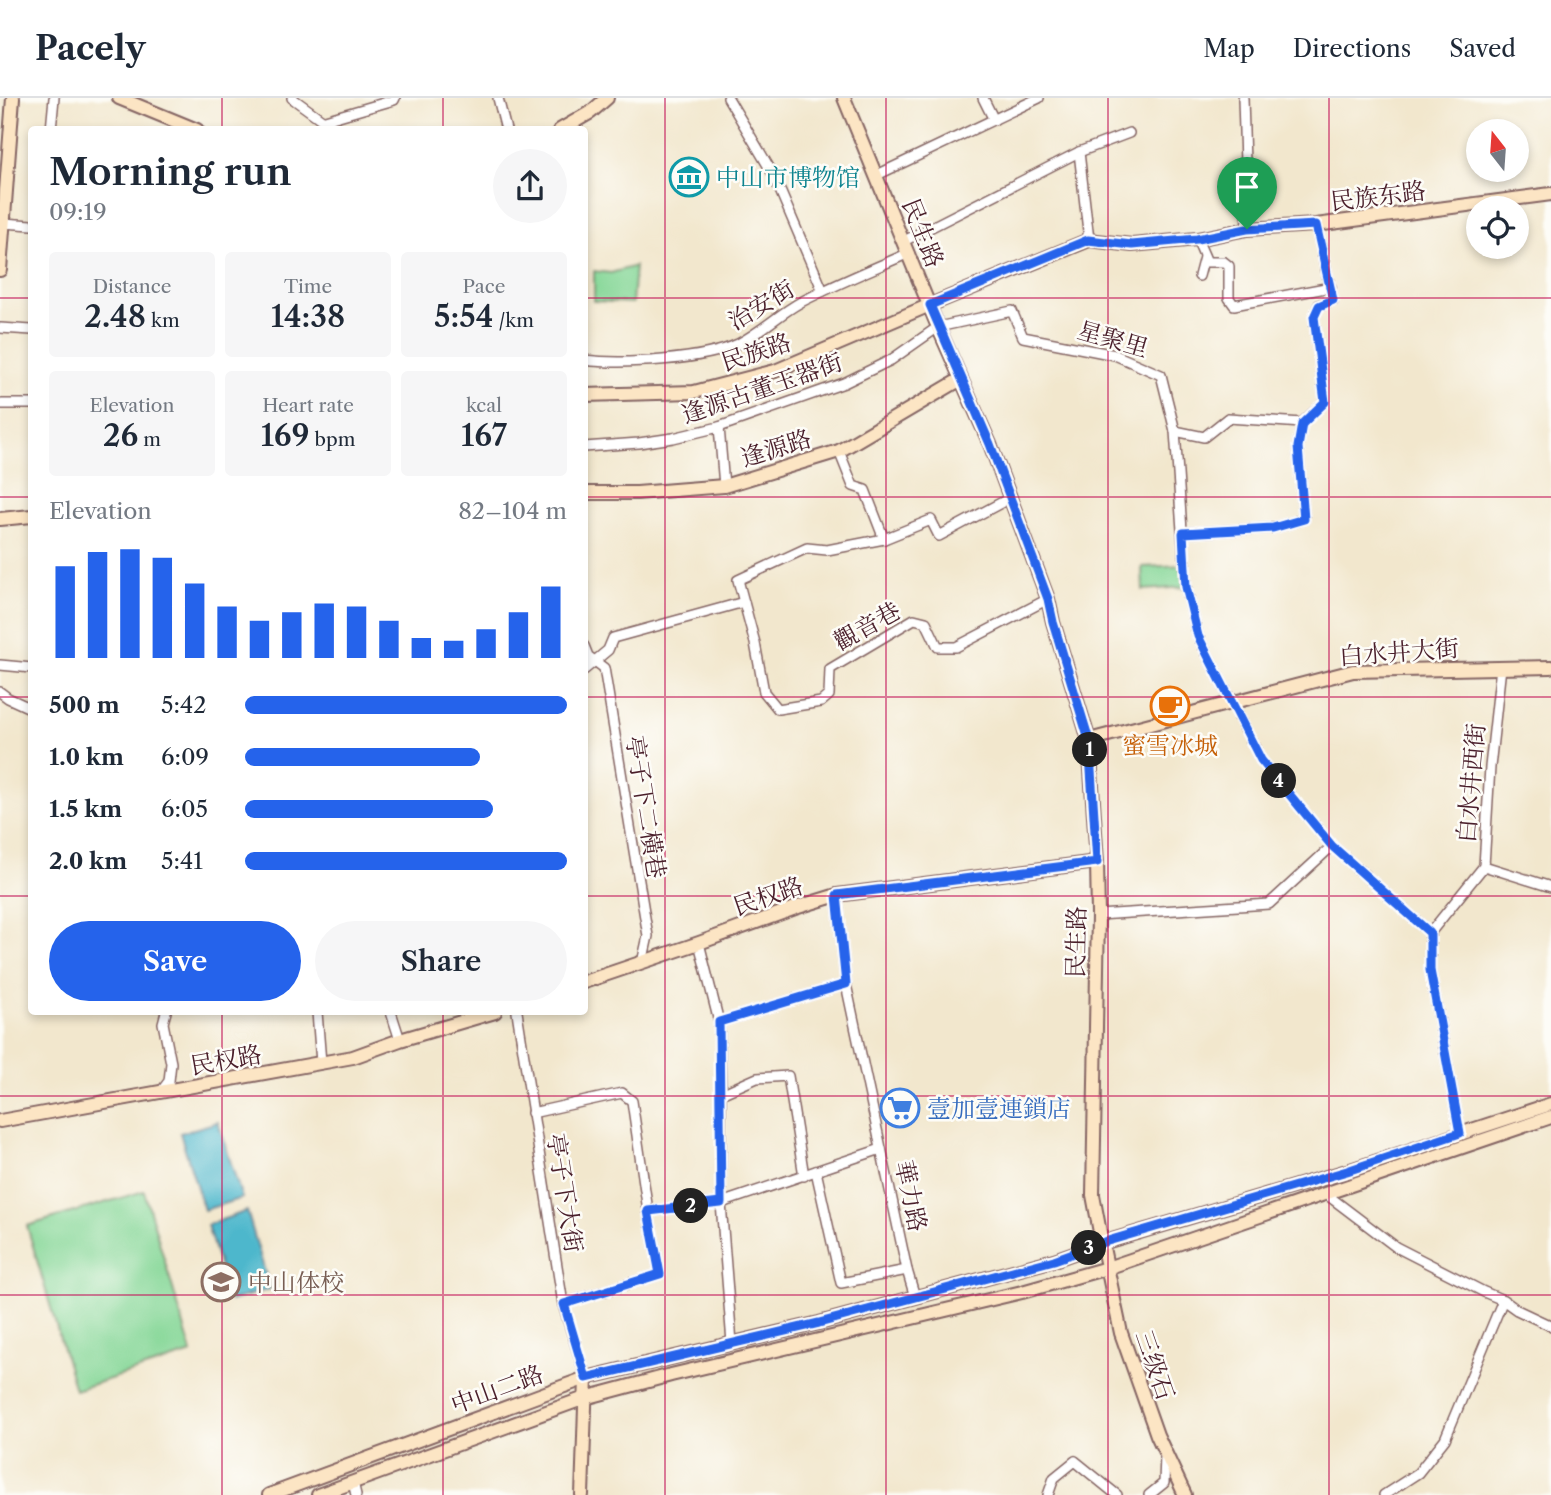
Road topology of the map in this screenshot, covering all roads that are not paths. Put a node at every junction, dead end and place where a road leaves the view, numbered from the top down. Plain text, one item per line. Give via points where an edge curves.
1 (13, 98) edge
2 (54, 98) edge
3 (119, 98) edge
4 (292, 98) edge
5 (310, 98) edge
6 (395, 98) edge
7 (498, 98) edge
8 (607, 98) edge
9 (728, 98) edge
10 (844, 98) edge
11 (983, 98) edge
12 (1040, 98) edge
13 (1243, 98) edge
14 (310, 111) junction
15 (325, 120) junction
16 (994, 120) junction
17 (51, 126) edge
18 (187, 126) edge
19 (332, 126) edge
20 (505, 126) edge
21 (567, 126) edge
22 (1129, 133) dead end
23 (1079, 152) junction
24 (877, 176) junction
25 (1551, 194) edge
26 (3, 223) junction
27 (28, 225) edge
28 (1316, 225) junction
29 (1247, 229) junction
30 (1197, 239) junction
31 (1088, 240) junction
32 (906, 247) junction
33 (1, 248) edge
34 (1204, 257) junction
35 (0, 271) edge
36 (1199, 276) dead end
37 (1331, 287) junction
38 (823, 291) junction
39 (930, 305) junction
40 (938, 327) junction
41 (0, 328) edge
42 (28, 330) edge
43 (588, 360) edge
44 (961, 379) junction
45 (588, 395) edge
46 (0, 404) edge
47 (28, 404) edge
48 (1302, 424) junction
49 (719, 427) junction
50 (1175, 431) junction
51 (588, 447) edge
52 (839, 451) junction
53 (724, 486) junction
54 (588, 493) edge
55 (1010, 498) junction
56 (28, 516) edge
57 (0, 519) edge
58 (1183, 533) junction
59 (884, 539) junction
60 (1048, 599) junction
61 (744, 602) junction
62 (588, 656) edge
63 (595, 661) junction
64 (0, 665) edge
65 (588, 667) edge
66 (1500, 667) junction
67 (1551, 667) edge
68 (28, 668) edge
69 (0, 692) edge
70 (1231, 703) junction
71 (28, 707) edge
72 (1089, 740) junction
73 (1332, 846) junction
74 (1097, 862) junction
75 (1484, 866) junction
76 (1551, 887) edge
77 (837, 895) junction
78 (1098, 915) junction
79 (1430, 933) junction
80 (699, 943) junction
81 (642, 963) junction
82 (588, 981) edge
83 (846, 984) junction
84 (165, 1015) edge
85 (317, 1015) edge
86 (392, 1015) edge
87 (485, 1015) edge
88 (517, 1015) edge
89 (719, 1022) junction
90 (400, 1040) junction
91 (321, 1063) junction
92 (160, 1093) junction
93 (721, 1094) junction
94 (1551, 1104) edge
95 (533, 1113) junction
96 (1551, 1117) edge
97 (0, 1121) edge
98 (1460, 1133) junction
99 (881, 1149) junction
100 (816, 1171) junction
101 (804, 1176) junction
102 (1326, 1194) junction
103 (721, 1203) junction
104 (648, 1211) junction
105 (1101, 1243) junction
106 (1107, 1268) junction
107 (907, 1270) junction
108 (915, 1297) junction
109 (1503, 1300) junction
110 (564, 1304) junction
111 (1551, 1326) edge
112 (732, 1343) junction
113 (586, 1378) junction
114 (586, 1398) junction
115 (1165, 1453) junction
116 (355, 1489) edge
117 (269, 1495) edge
118 (318, 1495) edge
119 (582, 1495) edge
120 (1048, 1495) edge
121 (1117, 1495) edge
122 (1149, 1495) edge
123 (1185, 1495) edge
124 (1384, 1495) edge

1 - 26 street
2 - 17 street
3 - 18 street
4 - 14 street
5 - 14 street
6 - 15 street
7 - 20 street
8 - 21 street
9 - 38 street via 773,174
10 - 24 street, 民生路
11 - 16 street
12 - 16 street
13 - 29 street
14 - 15 street
15 - 19 street
16 - 24 street
22 - 23 street, 治安街
23 - 31 street
23 - 32 street, 治安街
24 - 32 street, 民生路
25 - 28 street, 民族东路
26 - 27 street
26 - 33 street
28 - 29 street, 民族东路
28 - 37 street
29 - 30 street, 民族东路
30 - 31 street, 民族东路 via 1132,245
30 - 34 street
31 - 39 street, 民族东路
32 - 38 street, 治安街
32 - 39 street, 民生路
33 - 35 street
34 - 36 street
34 - 37 street via 1207,262 1229,266 1229,298 1234,305
37 - 48 street via 1333,300 1319,306 1314,317 1325,402
38 - 43 street, 治安街 via 738,344 716,352 650,361
39 - 40 street, 民生路
39 - 45 street, 民族路 via 775,371 694,392
40 - 44 street, 民生路
40 - 49 street, 逢源古董玉器街 via 891,360 844,383
40 - 50 street, 星聚里 via 1012,311 1023,337 1115,355 1161,375
41 - 42 street
44 - 52 street, 逢源路
44 - 55 street, 民生路
46 - 47 street
48 - 50 street via 1228,418 1204,437
48 - 58 street via 1298,447 1304,519 1273,528
49 - 51 street, 逢源古董玉器街 via 673,438
49 - 53 street
50 - 58 street
52 - 53 street, 逢源路
52 - 59 street via 853,486 865,490
53 - 54 street, 逢源路
55 - 59 street via 940,536 931,520
55 - 60 street, 民生路
56 - 57 street
58 - 70 street via 1186,587 1198,636
59 - 61 street via 827,550 807,548 738,579
60 - 61 street, 觀音巷 via 956,647 938,647 926,622 914,619 830,669 829,695 821,702 778,709 764,692
60 - 72 street, 民生路
61 - 63 street via 613,638
62 - 63 street, 亭子下二橫巷
63 - 65 street
63 - 81 street, 亭子下二橫巷 via 604,668 646,923
64 - 68 street
66 - 67 street, 白水井大街
66 - 70 street, 白水井大街 via 1353,671
66 - 75 street, 白水井西街
69 - 71 street
70 - 72 street, 白水井大街
70 - 73 street via 1261,760
72 - 74 street, 民生路
73 - 78 street via 1269,904
73 - 79 street
74 - 77 street, 民权路
74 - 78 street, 民生路
75 - 76 street
75 - 79 street, 白水井西街
77 - 80 street, 民权路
77 - 83 street, 華力路
78 - 105 street, 民生路 via 1093,1195
79 - 98 street via 1430,970
80 - 81 street, 民权路
80 - 89 street
81 - 82 street, 民权路
83 - 89 street
83 - 99 street, 華力路
84 - 92 street via 171,1063 169,1081
85 - 91 street
86 - 90 street
87 - 90 street, 民权路
88 - 95 street, 亭子下大街
89 - 93 street
90 - 91 street, 民权路
91 - 92 street, 民权路
92 - 97 street, 民权路
93 - 101 street via 757,1078 788,1076
93 - 103 street
94 - 98 street, 中山二路
95 - 104 street via 622,1093 632,1101
95 - 110 street, 亭子下大街
96 - 102 street, 中山二路
98 - 105 street, 中山二路
99 - 100 street
99 - 107 street, 華力路
100 - 101 street
100 - 107 street via 841,1283
101 - 103 street
102 - 106 street, 中山二路
102 - 109 street via 1396,1247
103 - 104 street
103 - 112 street
104 - 110 street via 660,1274
105 - 106 street, 三级石
105 - 108 street, 中山二路
106 - 114 street, 中山二路
106 - 115 street, 三级石 via 1121,1333
107 - 108 street, 華力路
108 - 112 street, 中山二路
109 - 111 street
109 - 124 street via 1445,1439 1418,1473
110 - 113 street, 亭子下大街
112 - 113 street, 中山二路
113 - 114 street
113 - 117 street, 中山二路
114 - 116 street, 中山二路
114 - 119 street
115 - 122 street via 1164,1483
115 - 123 street, 三级石
116 - 118 street, 中山二路
120 - 121 street via 1055,1479 1075,1461

